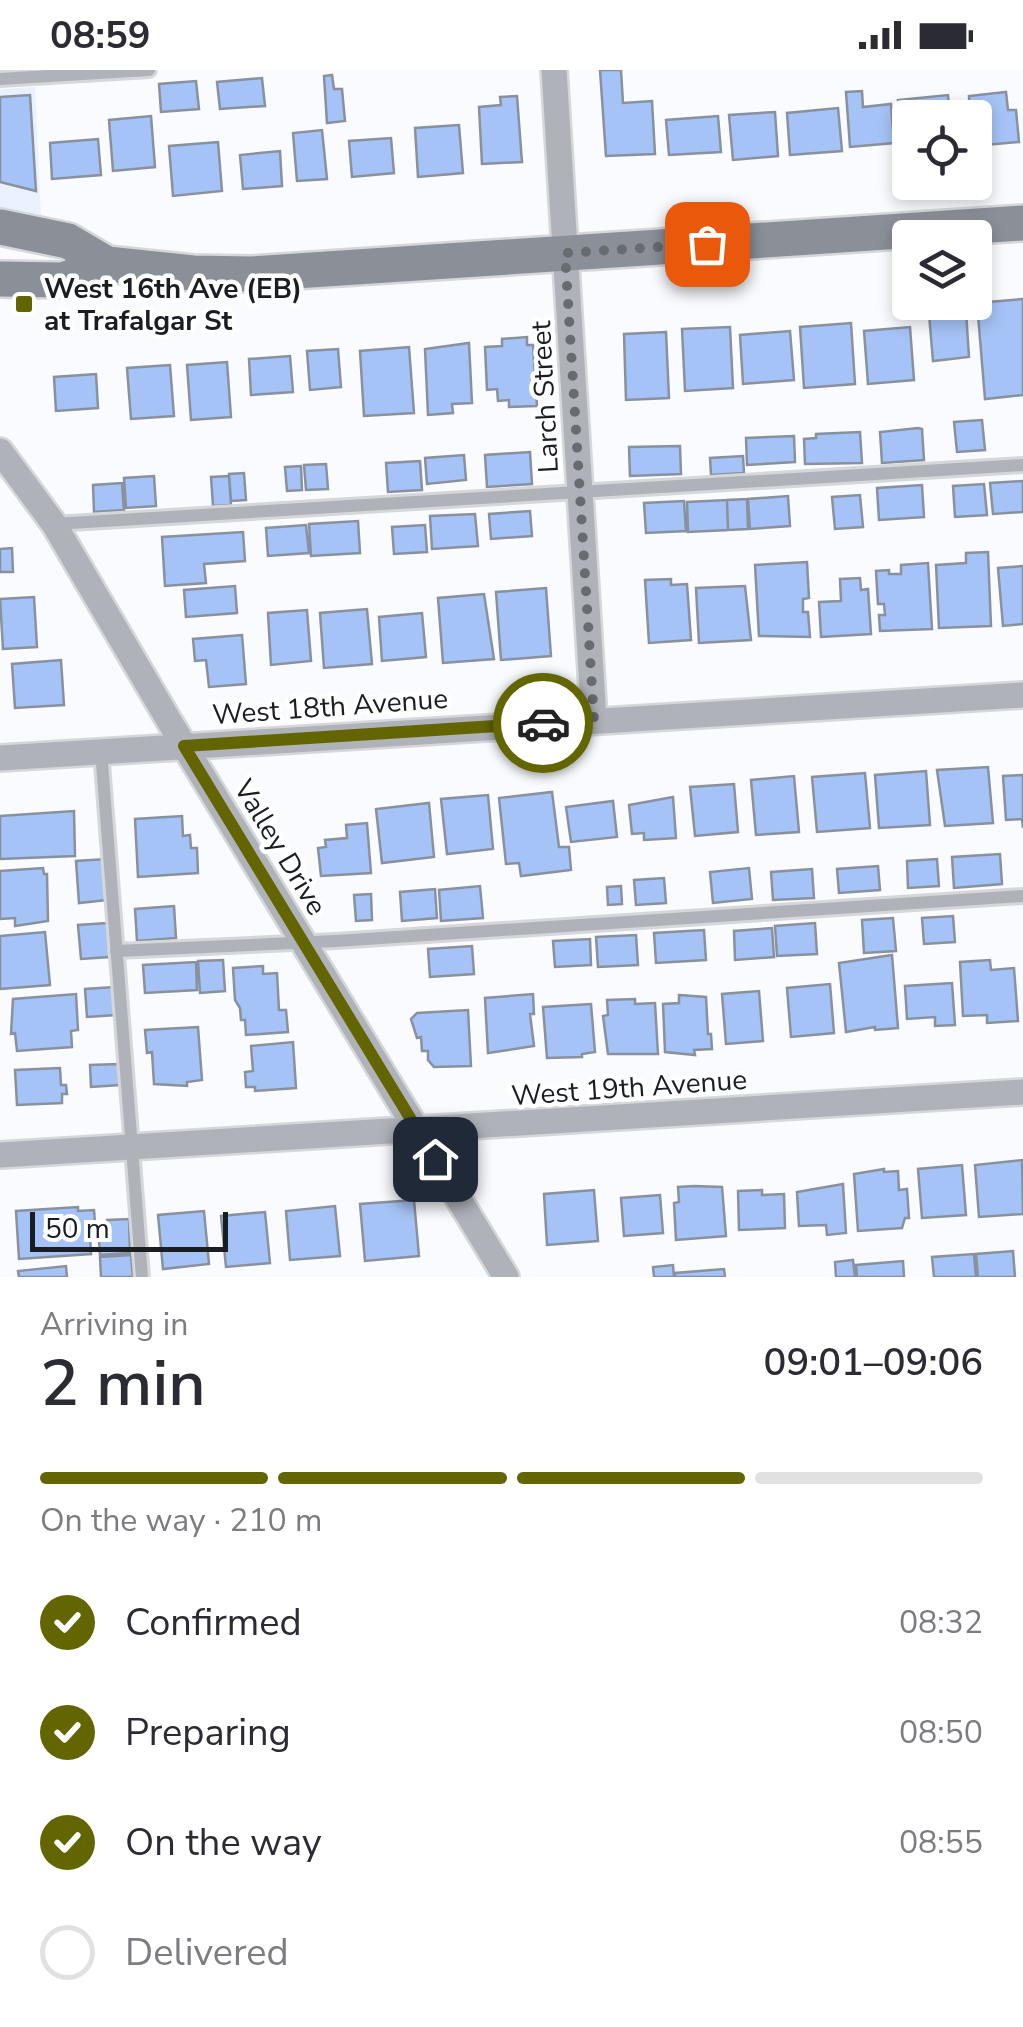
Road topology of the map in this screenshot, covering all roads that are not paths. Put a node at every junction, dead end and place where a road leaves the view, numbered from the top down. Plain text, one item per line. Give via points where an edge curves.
1 (149, 70) edge
2 (554, 70) edge
3 (0, 79) edge
4 (1023, 223) edge
5 (0, 226) edge
6 (565, 253) junction
7 (108, 264) junction
8 (0, 278) edge
9 (0, 451) edge
10 (1023, 465) edge
11 (579, 492) junction
12 (54, 524) junction
13 (1023, 694) edge
14 (594, 720) junction
15 (184, 746) junction
16 (100, 751) junction
17 (0, 758) edge
18 (1023, 896) edge
19 (304, 942) junction
20 (116, 951) junction
21 (1023, 1092) edge
22 (418, 1130) junction
23 (132, 1146) junction
24 (0, 1155) edge
25 (142, 1277) edge
26 (506, 1277) edge

1 - 3 lane
2 - 6 street, Larch Street
4 - 6 main road
5 - 7 main road via 68,241
6 - 7 main road via 250,274
6 - 11 street, Larch Street
7 - 8 main road via 63,280
9 - 12 street, Valley Drive
10 - 11 lane
11 - 12 lane
11 - 14 street, Larch Street
12 - 15 street, Valley Drive
13 - 14 street, West 18th Avenue
14 - 15 street, West 18th Avenue
15 - 16 street, West 18th Avenue
15 - 19 street, Valley Drive
16 - 17 street, West 18th Avenue
16 - 20 lane
18 - 19 lane
19 - 20 lane
19 - 22 street, Valley Drive
20 - 23 lane
21 - 22 street, West 19th Avenue
22 - 23 street, West 19th Avenue
22 - 26 street, Valley Drive
23 - 24 street, West 19th Avenue
23 - 25 lane

